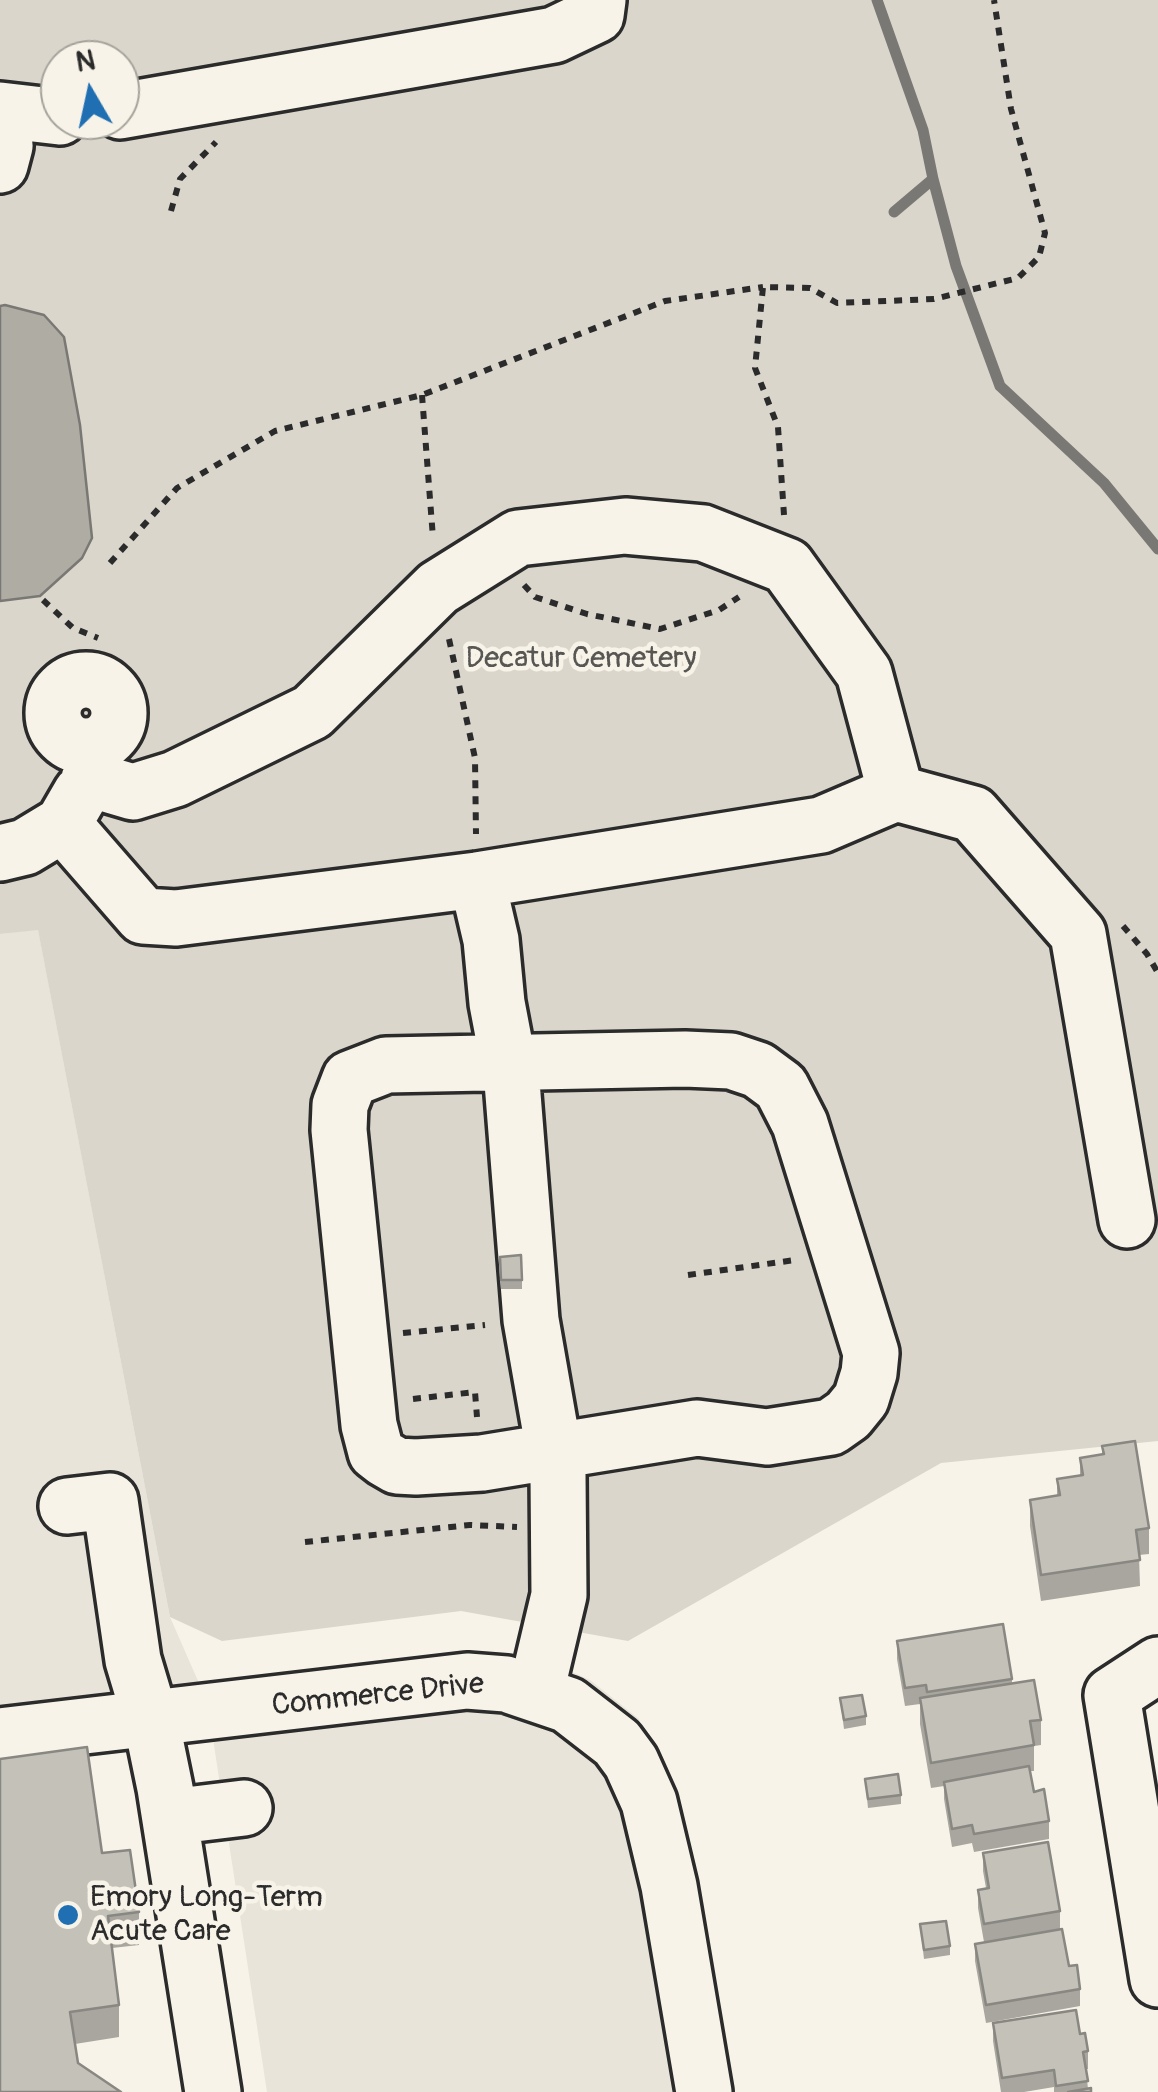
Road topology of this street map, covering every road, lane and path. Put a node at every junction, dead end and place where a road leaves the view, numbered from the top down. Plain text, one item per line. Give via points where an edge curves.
1 (598, 0) edge
2 (994, 0) edge
3 (140, 106) edge
4 (0, 110) edge
5 (40, 114) edge
6 (0, 139) edge
7 (0, 165) edge
8 (763, 287) junction
9 (496, 552) junction
10 (110, 563) dead end
11 (787, 566) junction
12 (43, 600) dead end
13 (98, 638) dead end
14 (80, 783) junction
15 (896, 793) junction
16 (0, 853) edge
17 (477, 880) junction
18 (508, 1063) junction
19 (1127, 1220) dead end
20 (840, 1253) junction
21 (688, 1274) dead end
22 (531, 1320) junction
23 (360, 1337) junction
24 (367, 1404) junction
25 (555, 1452) junction
26 (482, 1463) junction
27 (66, 1506) dead end
28 (558, 1529) junction
29 (305, 1542) dead end
30 (1158, 1665) edge
31 (536, 1692) junction
32 (151, 1720) junction
33 (0, 1736) edge
34 (244, 1808) dead end
35 (170, 1817) junction
36 (1158, 1978) edge
37 (213, 2092) edge
38 (704, 2092) edge

1 - 3 main road via 596,15 554,34
2 - 8 path via 1011,109 1045,233 1039,257 1018,278 941,298 837,303 810,288
4 - 5 main road
6 - 7 main road
8 - 10 path via 665,301 422,395 275,432 176,488
8 - 11 path via 755,368 778,426
9 - 11 main road via 518,538 625,526 703,533
9 - 11 path via 534,597 660,629 719,610
9 - 14 main road via 438,588 312,712 132,792
11 - 15 main road via 864,672
12 - 13 path via 73,628
14 - 16 main road via 25,847
14 - 17 main road via 143,916 176,918
15 - 17 main road via 821,825
15 - 19 main road via 973,814 1078,934
17 - 18 main road
18 - 20 main road via 685,1059 758,1070 780,1087 800,1124
18 - 22 main road
18 - 23 main road via 386,1065 350,1080 343,1091 339,1130
20 - 21 path
20 - 25 main road via 871,1353 861,1399 840,1421 767,1437 697,1428
22 - 23 path
22 - 25 main road
23 - 24 main road
24 - 26 main road via 376,1452 397,1466
24 - 26 path via 474,1392
25 - 26 main road
25 - 28 main road
27 - 32 main road via 110,1501 133,1660
28 - 29 path via 470,1525
28 - 31 main road via 558,1595
30 - 36 main road via 1112,1695
31 - 32 main road, Commerce Drive via 467,1682
31 - 38 main road, Commerce Drive via 599,1727 640,1781 669,1886
32 - 33 main road, Commerce Drive
32 - 35 main road
34 - 35 main road
35 - 37 main road

